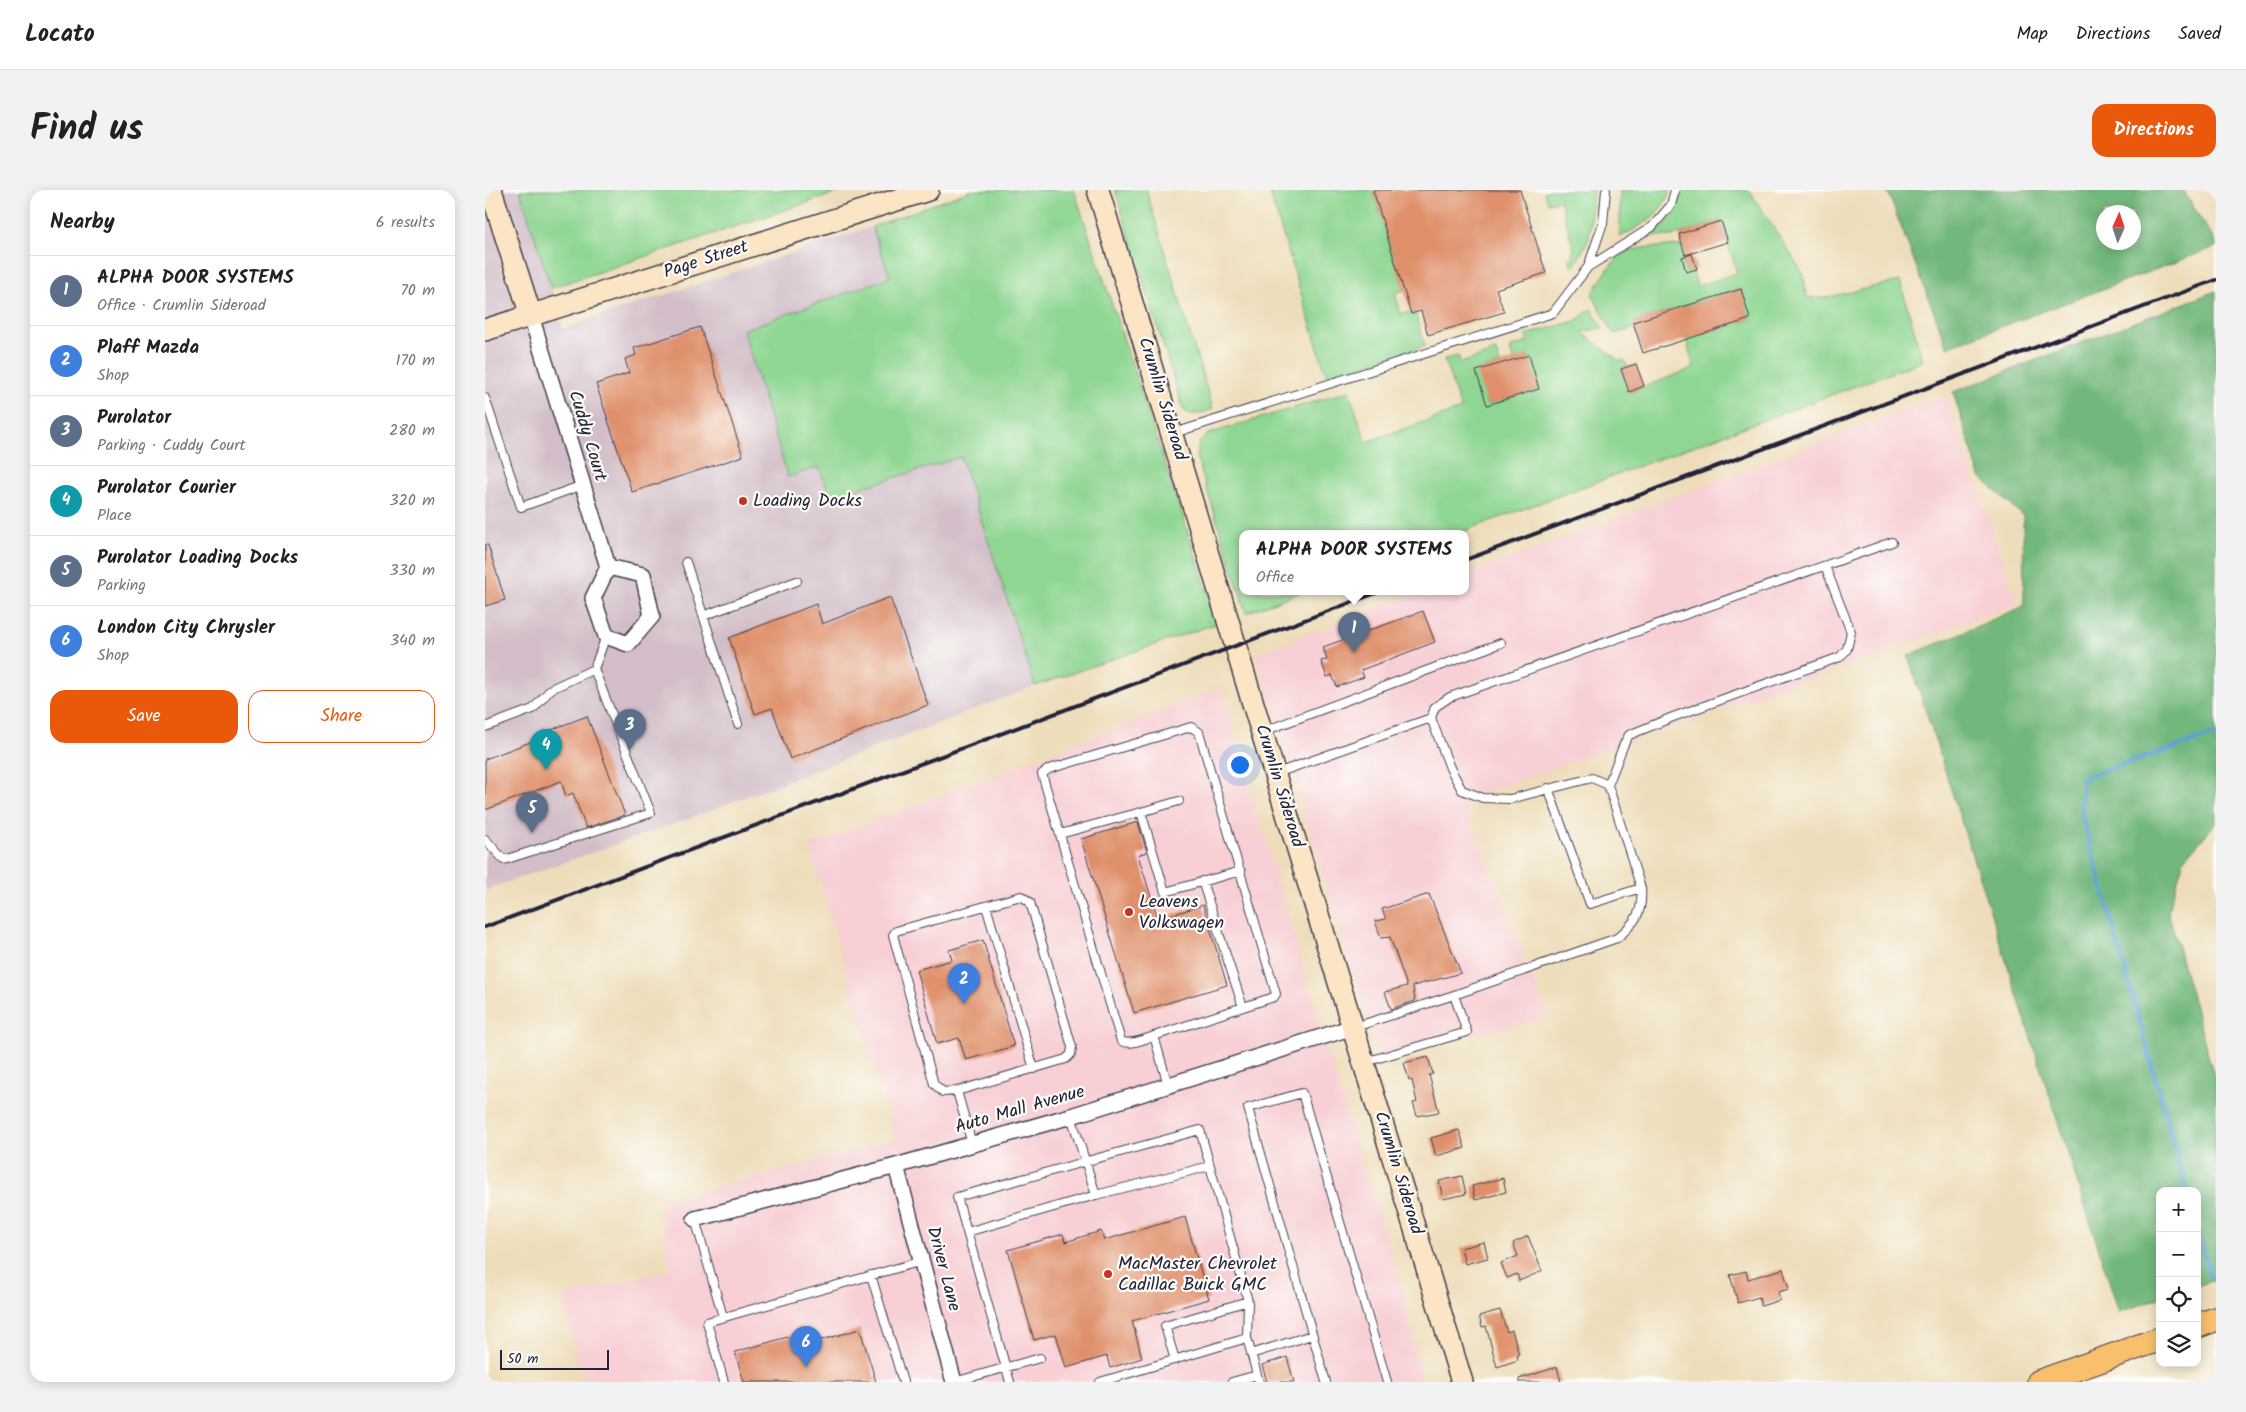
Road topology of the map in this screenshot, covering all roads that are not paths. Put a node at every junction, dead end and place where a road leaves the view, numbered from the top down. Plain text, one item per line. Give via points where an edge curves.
1 (491, 190) edge
2 (928, 190) edge
3 (1099, 190) edge
4 (1605, 190) edge
5 (1675, 190) edge
6 (1588, 267) junction
7 (531, 316) junction
8 (485, 330) edge
9 (485, 398) edge
10 (1172, 434) junction
11 (583, 484) junction
12 (1892, 542) dead end
13 (686, 562) dead end
14 (608, 566) junction
15 (1825, 566) junction
16 (797, 581) dead end
17 (703, 616) junction
18 (606, 636) junction
19 (1501, 643) dead end
20 (594, 669) junction
21 (1431, 718) junction
22 (738, 724) dead end
23 (485, 727) edge
24 (1262, 731) junction
25 (1275, 774) junction
26 (1608, 785) junction
27 (1548, 788) junction
28 (1179, 801) dead end
29 (1141, 812) junction
30 (1060, 834) junction
31 (485, 839) edge
32 (1241, 870) junction
33 (1203, 881) junction
34 (1641, 888) junction
35 (986, 906) junction
36 (1454, 995) junction
37 (1243, 1007) junction
38 (1353, 1027) junction
39 (1154, 1036) junction
40 (1364, 1063) junction
41 (1034, 1069) junction
42 (1168, 1085) junction
43 (957, 1091) junction
44 (1071, 1116) junction
45 (971, 1144) junction
46 (1085, 1161) junction
47 (896, 1166) junction
48 (1210, 1166) junction
49 (1096, 1195) junction
50 (695, 1219) joint
51 (967, 1232) junction
52 (922, 1261) junction
53 (871, 1275) junction
54 (1248, 1301) junction
55 (723, 1317) junction
56 (2216, 1320) edge
57 (2201, 1325) edge
58 (1312, 1334) junction
59 (1247, 1338) junction
60 (2156, 1340) edge
61 (1251, 1354) junction
62 (1041, 1358) dead end
63 (1175, 1360) junction
64 (1006, 1368) junction
65 (1258, 1378) edge
66 (2044, 1381) edge
67 (724, 1382) edge
68 (903, 1382) edge
69 (954, 1382) edge
70 (1010, 1382) edge
71 (1100, 1382) edge
72 (1232, 1382) edge
73 (1327, 1382) edge
74 (1387, 1382) edge
75 (1462, 1382) edge

1 - 7 street
2 - 7 street, Page Street via 884,200
3 - 10 street, Crumlin Sideroad
4 - 6 lane via 1603,223
5 - 6 lane via 1671,205 1652,227
6 - 10 lane via 1553,313
7 - 8 street, Page Street
7 - 11 street, Cuddy Court
9 - 11 lane via 521,507
10 - 24 street, Crumlin Sideroad
11 - 14 street, Cuddy Court
12 - 15 lane
13 - 17 lane
14 - 18 street via 593,598
14 - 18 street via 643,575 652,616 628,644
15 - 21 lane via 1450,697 1435,707
15 - 26 lane via 1851,632 1847,649 1840,657 1629,735
16 - 17 lane
17 - 22 lane
18 - 20 lane
19 - 24 lane
20 - 23 lane via 551,689 533,709
20 - 31 lane via 651,813 504,860
21 - 25 lane
21 - 27 lane via 1462,790 1483,798 1510,799
24 - 25 street, Crumlin Sideroad
25 - 38 street, Crumlin Sideroad
26 - 27 lane via 1592,778
26 - 34 lane
27 - 34 lane via 1590,904
28 - 29 lane
29 - 30 lane
29 - 33 lane via 1165,892
30 - 32 lane via 1042,774 1045,771 1191,727 1199,732
30 - 39 lane via 1121,1041 1125,1043
32 - 33 lane
32 - 37 lane via 1276,994
33 - 37 lane
34 - 36 lane via 1642,904 1633,925 1617,938
35 - 41 lane
35 - 41 lane via 1021,896 1030,902 1072,1047 1066,1059
35 - 43 lane via 896,931 893,935 934,1084 943,1092
36 - 38 lane
36 - 40 lane via 1467,1032
37 - 39 lane
38 - 40 street, Crumlin Sideroad
38 - 42 street, Auto Mall Avenue
39 - 42 lane
40 - 75 street, Crumlin Sideroad
41 - 43 lane
42 - 44 street, Auto Mall Avenue
43 - 45 lane
44 - 45 street, Auto Mall Avenue
44 - 46 lane
45 - 47 street, Auto Mall Avenue
46 - 48 lane via 1199,1130
46 - 49 lane
46 - 51 lane via 957,1197
47 - 50 street, Auto Mall Avenue
47 - 52 street, Driver Lane
48 - 49 lane
48 - 54 lane
49 - 51 lane
50 - 55 lane
51 - 64 lane
52 - 53 lane
52 - 69 street, Driver Lane
53 - 55 lane
53 - 68 lane
54 - 59 lane
54 - 63 lane via 1165,1326
55 - 67 lane via 707,1322
56 - 57 main road
58 - 61 lane
58 - 73 lane
58 - 74 lane via 1248,1108 1302,1093
59 - 61 lane
59 - 63 lane
60 - 66 main road
61 - 65 lane
62 - 64 lane
63 - 71 lane
64 - 69 lane
64 - 70 lane
65 - 72 lane

